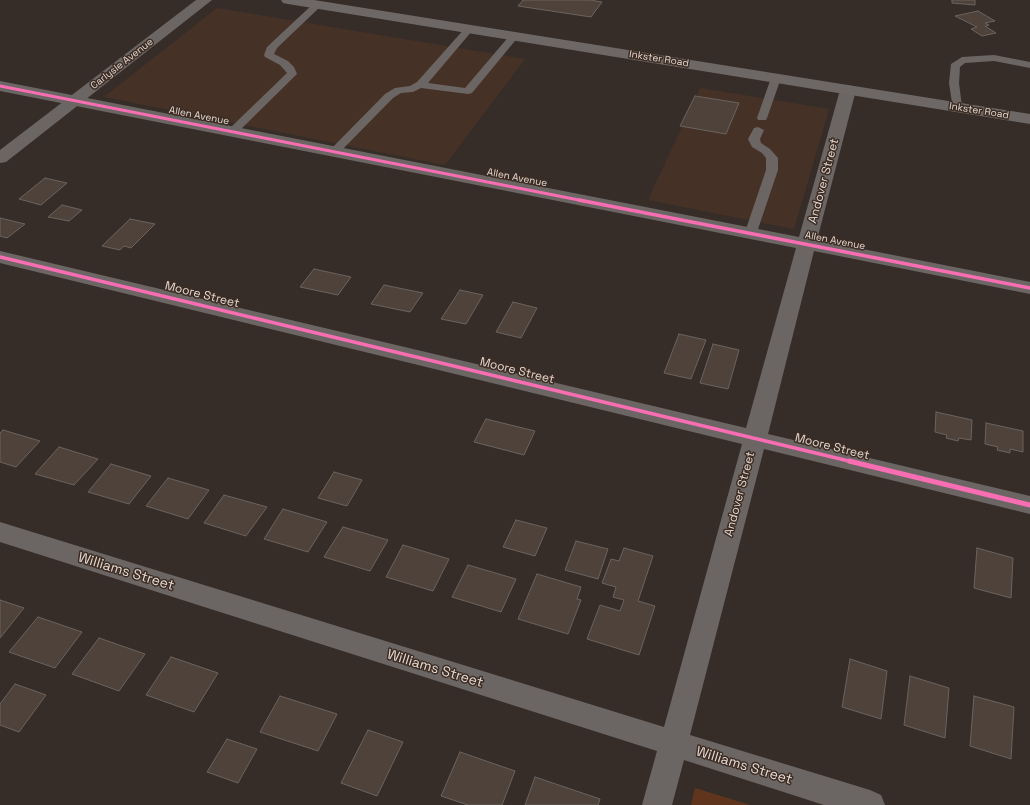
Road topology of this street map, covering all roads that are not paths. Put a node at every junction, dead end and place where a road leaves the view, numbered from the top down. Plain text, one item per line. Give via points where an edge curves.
1 (205, 0) edge
2 (288, 0) edge
3 (317, 5) junction
4 (469, 29) junction
5 (514, 36) junction
6 (1030, 65) edge
7 (776, 78) junction
8 (419, 85) junction
9 (0, 86) edge
10 (848, 90) junction
11 (75, 100) junction
12 (957, 107) junction
13 (762, 118) dead end
14 (1030, 119) edge
15 (758, 130) dead end
16 (233, 131) junction
17 (335, 151) junction
18 (0, 158) edge
19 (751, 232) junction
20 (807, 243) junction
21 (0, 257) edge
22 (1030, 288) edge
23 (754, 438) junction
24 (1030, 505) edge
25 (0, 532) edge
26 (673, 743) junction
27 (657, 805) edge
28 (870, 805) edge

1 - 11 street, Carlysle Avenue
2 - 3 main road, Inkster Road
3 - 4 main road, Inkster Road
3 - 16 lane via 272,47 269,55 284,63 292,74
4 - 5 main road, Inkster Road
4 - 8 lane
5 - 7 main road, Inkster Road
5 - 8 lane via 468,91
6 - 12 lane via 994,58 962,60 955,66
7 - 10 main road, Inkster Road
7 - 13 lane
8 - 17 lane via 413,89 399,90 389,96
9 - 11 street, Allen Avenue
10 - 12 main road, Inkster Road
10 - 20 street, Andover Street
11 - 16 street, Allen Avenue
11 - 18 street, Carlysle Avenue
12 - 14 main road, Inkster Road
15 - 19 lane via 754,139 756,146 772,158 772,170
16 - 17 street, Allen Avenue
17 - 19 street, Allen Avenue
19 - 20 street, Allen Avenue
20 - 22 street, Allen Avenue
20 - 23 street, Andover Street
21 - 23 street, Moore Street
23 - 24 street, Moore Street
23 - 26 street, Andover Street
25 - 26 street, Williams Street
26 - 27 street, Andover Street
26 - 28 street, Williams Street

